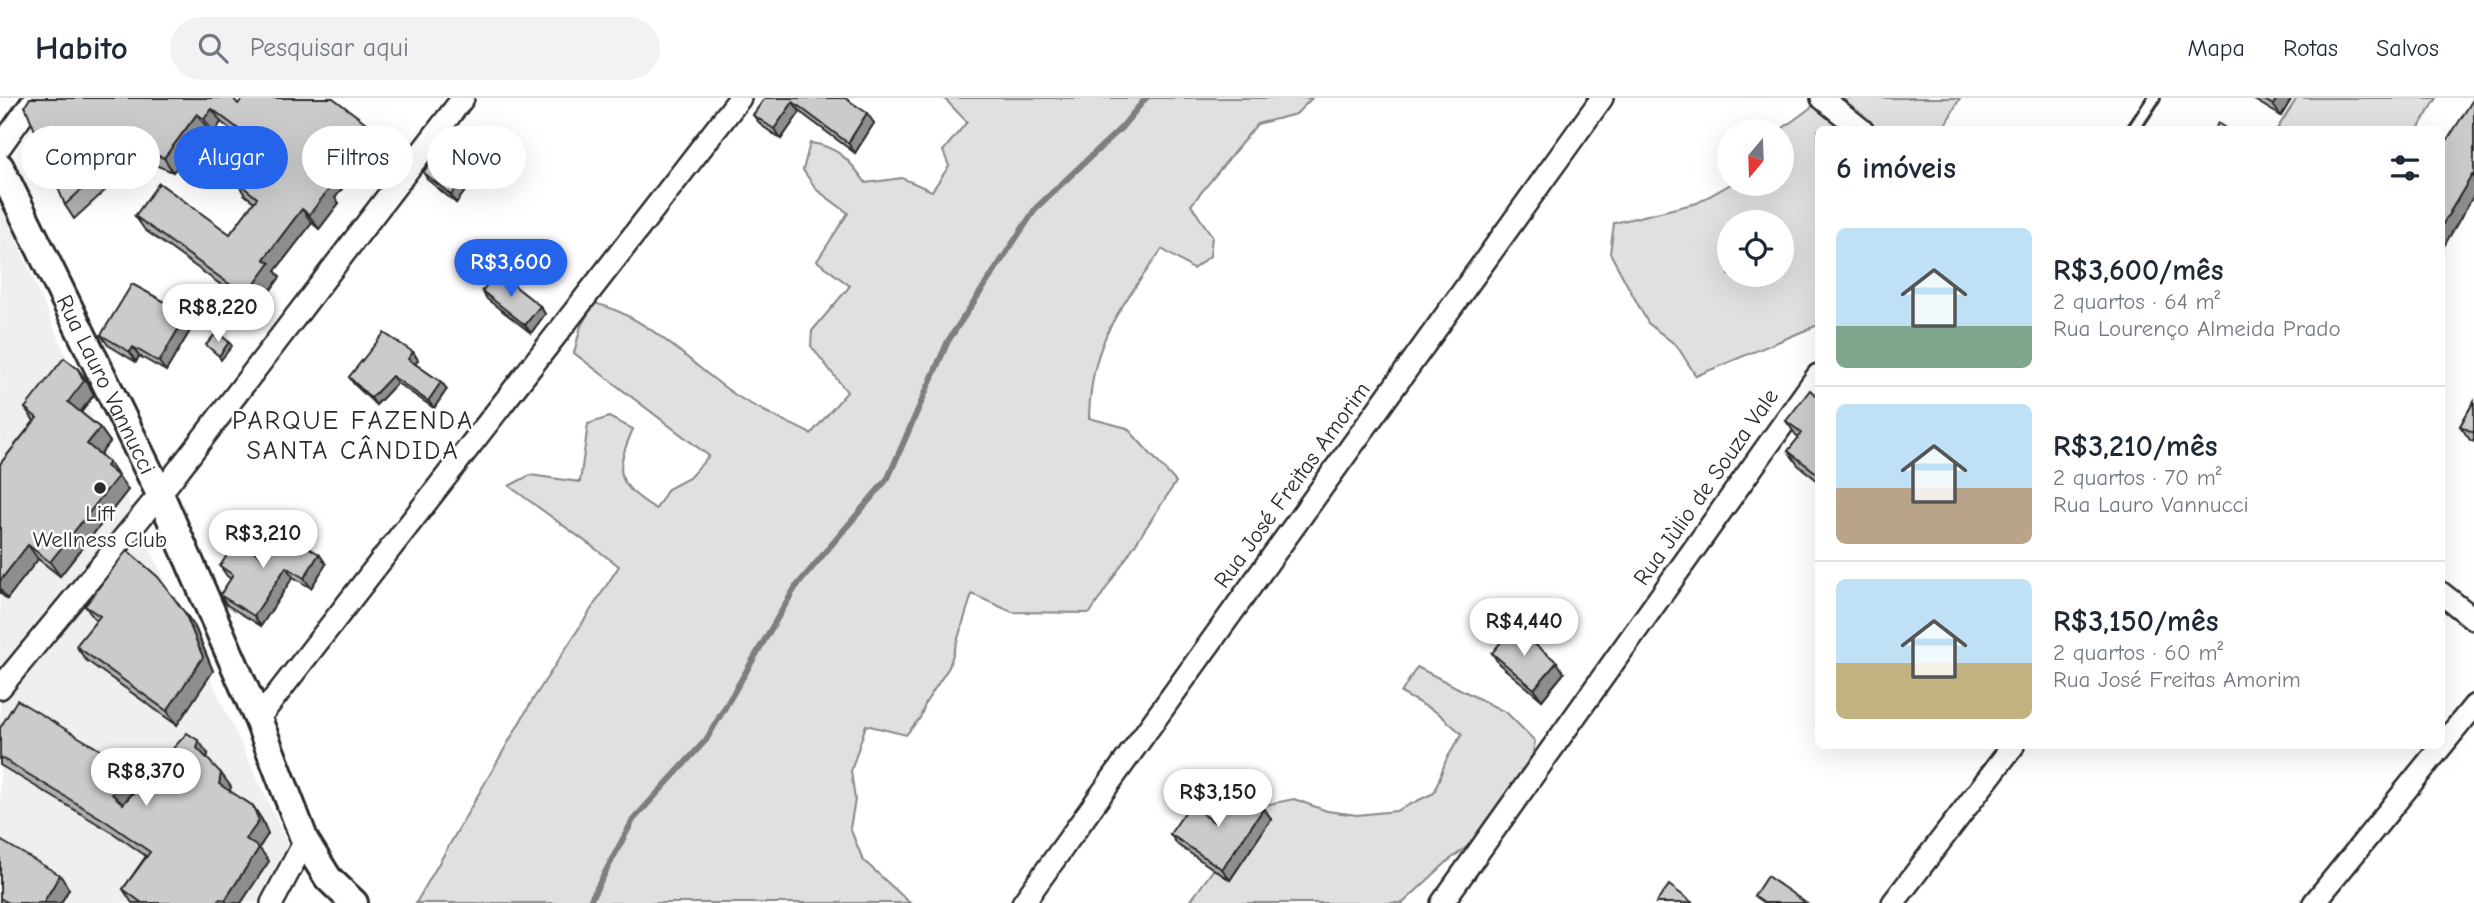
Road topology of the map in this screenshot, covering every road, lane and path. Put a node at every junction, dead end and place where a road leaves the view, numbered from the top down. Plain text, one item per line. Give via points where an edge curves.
1 (35, 98) edge
2 (463, 98) edge
3 (740, 98) edge
4 (1602, 98) edge
5 (1822, 98) edge
6 (2154, 98) edge
7 (1857, 126) edge
8 (2136, 126) edge
9 (0, 147) edge
10 (0, 167) edge
11 (1815, 379) edge
12 (160, 494) junction
13 (2445, 596) edge
14 (2474, 619) edge
15 (0, 688) edge
16 (2474, 706) edge
17 (258, 719) junction
18 (2445, 742) edge
19 (2011, 749) edge
20 (2439, 749) edge
21 (304, 841) junction
22 (272, 903) edge
23 (354, 903) edge
24 (1023, 903) edge
25 (1442, 903) edge
26 (1893, 903) edge
27 (2314, 903) edge

1 - 9 street
2 - 12 street
3 - 17 street
4 - 24 street, Rua José Freitas Amorim
5 - 7 street
6 - 8 lane
10 - 12 street, Rua Lauro Vannucci
11 - 25 street, Rua Jùlio de Souza Vale
12 - 15 street
12 - 17 street, Rua Lauro Vannucci
13 - 14 street
16 - 18 street
17 - 21 street, Rua Lauro Vannucci
19 - 26 street
20 - 27 street
21 - 22 street
21 - 23 street, Rua Lauro Vannucci via 328,878

